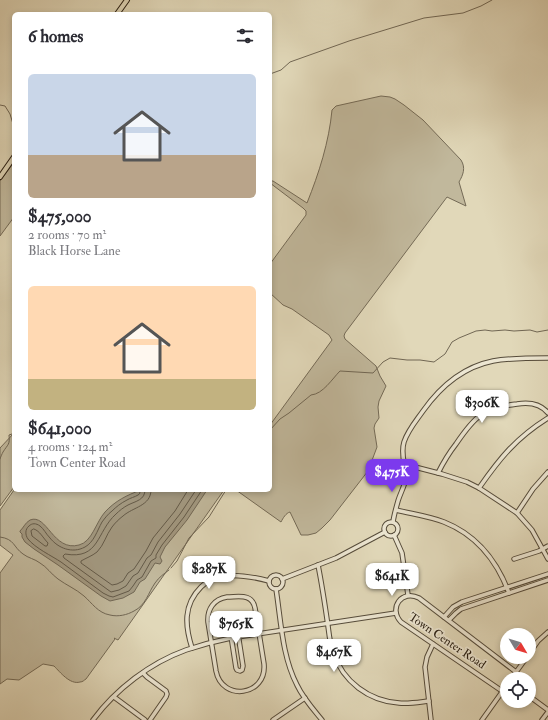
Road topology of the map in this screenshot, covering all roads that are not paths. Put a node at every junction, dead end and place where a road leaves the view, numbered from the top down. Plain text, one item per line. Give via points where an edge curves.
1 (127, 0) edge
2 (118, 12) edge
3 (12, 160) edge
4 (0, 176) edge
5 (548, 358) edge
6 (548, 413) edge
7 (548, 418) edge
8 (404, 466) junction
9 (548, 472) edge
10 (438, 473) junction
11 (479, 488) junction
12 (396, 510) junction
13 (517, 513) junction
14 (393, 522) junction
15 (385, 532) junction
16 (394, 535) junction
17 (548, 546) edge
18 (543, 549) junction
19 (514, 559) dead end
20 (548, 559) edge
21 (318, 565) junction
22 (548, 574) edge
23 (282, 578) junction
24 (548, 580) edge
25 (269, 581) junction
26 (507, 587) junction
27 (276, 589) junction
28 (509, 593) junction
29 (408, 595) junction
30 (396, 613) junction
31 (444, 617) junction
32 (449, 620) junction
33 (328, 623) junction
34 (282, 630) junction
35 (548, 632) edge
36 (259, 634) junction
37 (239, 637) junction
38 (231, 638) junction
39 (211, 642) junction
40 (433, 644) junction
41 (536, 644) edge
42 (192, 648) junction
43 (522, 664) edge
44 (143, 672) junction
45 (516, 672) joint
46 (500, 690) edge
47 (500, 694) edge
48 (114, 697) junction
49 (305, 698) junction
50 (429, 701) junction
51 (536, 702) edge
52 (548, 711) edge
53 (94, 720) edge
54 (145, 720) edge
55 (150, 720) edge
56 (274, 720) edge
57 (322, 720) edge
58 (431, 720) edge
59 (482, 720) edge
60 (542, 720) edge

1 - 2 main road
3 - 4 main road
5 - 8 street via 492,361 470,369 450,381 432,399 407,435 402,455
6 - 10 street via 537,405 525,403 503,406 486,412 469,426
7 - 11 street via 529,431 503,455
8 - 10 street
8 - 12 street via 406,478
9 - 13 street
10 - 11 street
11 - 13 street
12 - 14 street
12 - 26 street via 444,522 470,537 491,558
13 - 18 street via 532,530
14 - 15 street via 386,523
14 - 16 street via 398,528
15 - 16 street
15 - 21 street via 345,554
16 - 29 street via 402,554
17 - 18 street
18 - 19 street
18 - 20 street
21 - 23 street
21 - 33 street
22 - 26 street
23 - 25 street via 271,576
23 - 27 street via 282,586
24 - 28 street
25 - 27 street via 270,587
25 - 42 street via 253,577 224,576 203,585 188,607 187,621
26 - 28 street
26 - 31 street via 456,605
27 - 34 street
28 - 32 street via 461,609
29 - 30 street, Town Center Road via 398,603
29 - 31 street, Town Center Road via 419,598
30 - 33 street
30 - 40 street, Town Center Road via 401,622
31 - 32 street, Town Center Road
32 - 45 street, Town Center Road
33 - 34 street
33 - 50 street via 336,660 347,678 358,688 384,701 401,704
34 - 36 street
34 - 49 street via 290,670
35 - 41 street
36 - 37 street
36 - 39 street via 255,604 252,600 247,597 225,597 216,601 209,610
36 - 39 street via 264,673 258,684 245,691 230,690 220,682 216,675
37 - 38 street
37 - 38 street via 236,621 232,618 229,621
37 - 38 street via 243,667 240,671 236,668
38 - 39 street
39 - 42 street
40 - 46 street, Town Center Road
40 - 50 street via 426,662
42 - 44 street
43 - 45 street
44 - 48 street
44 - 55 street via 168,694
47 - 59 street
48 - 53 street
48 - 54 street
49 - 56 street
49 - 57 street
50 - 58 street
51 - 52 street
52 - 60 street

